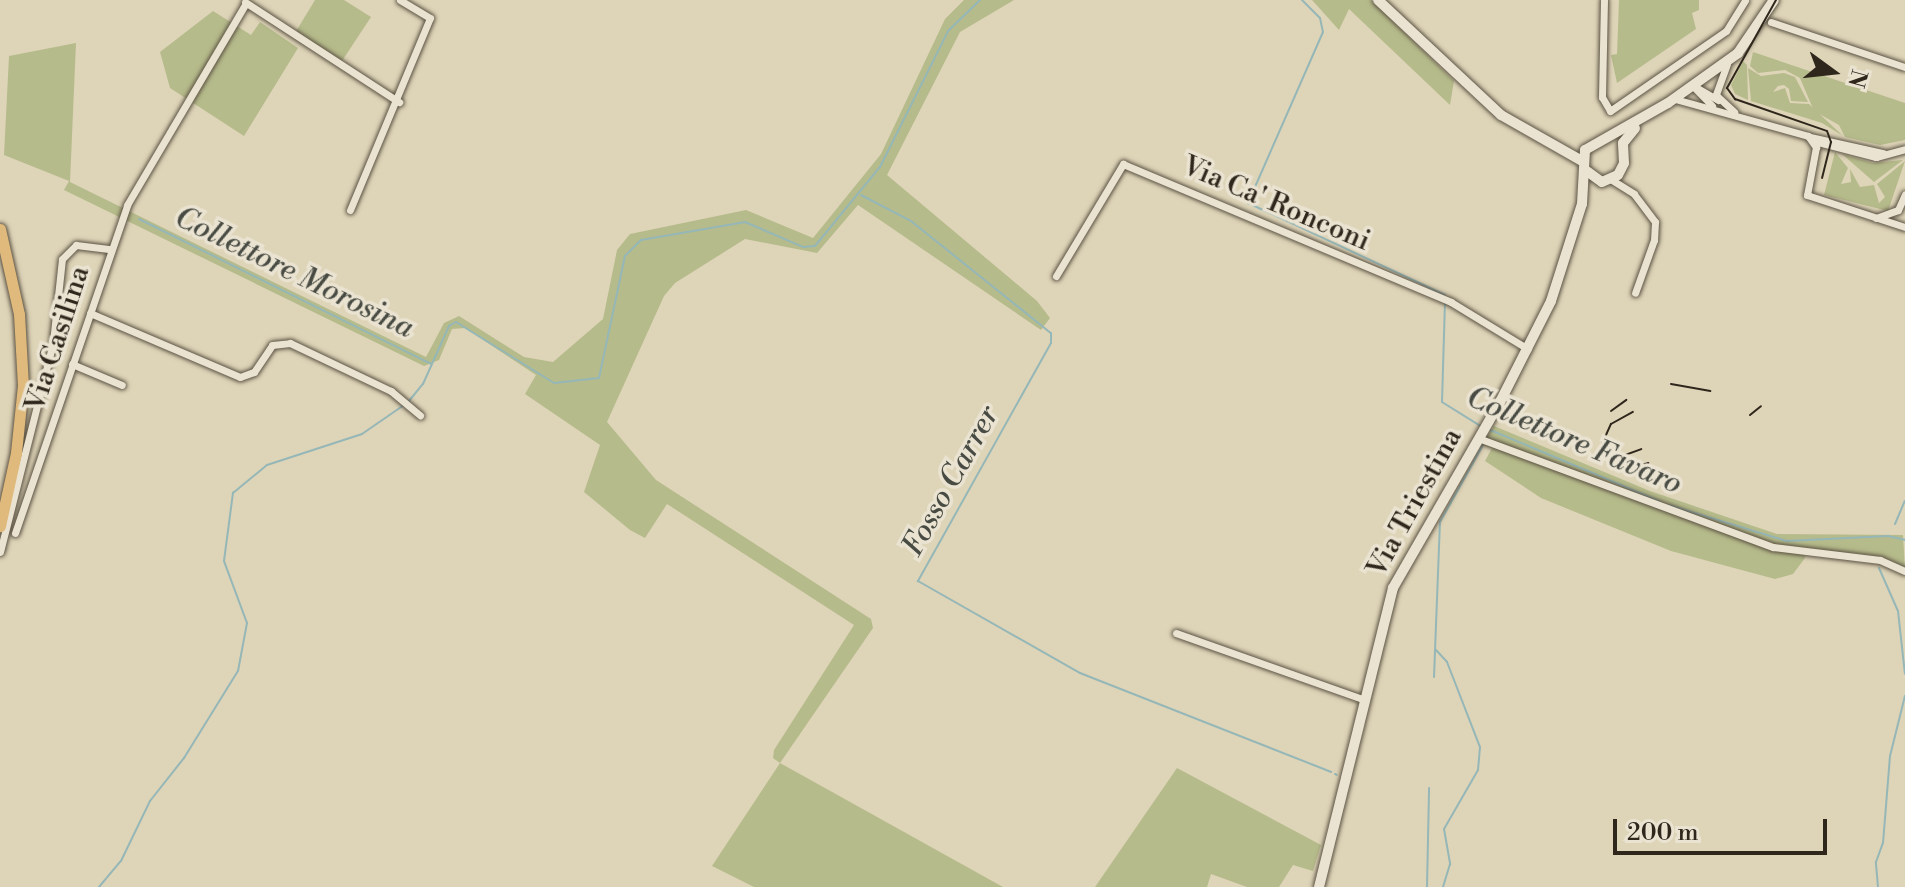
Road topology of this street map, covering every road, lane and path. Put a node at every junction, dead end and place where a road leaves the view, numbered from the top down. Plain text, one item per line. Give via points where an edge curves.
1 (400, 0) edge
2 (1378, 0) edge
3 (1604, 0) edge
4 (1745, 0) edge
5 (1774, 0) edge
6 (245, 2) edge
7 (1771, 22) dead end
8 (1738, 53) junction
9 (1905, 67) edge
10 (1692, 85) junction
11 (1671, 101) junction
12 (399, 102) junction
13 (1721, 106) junction
14 (1812, 139) junction
15 (1606, 140) junction
16 (1552, 144) junction
17 (1589, 146) junction
18 (1905, 149) edge
19 (1622, 150) junction
20 (1583, 165) junction
21 (1623, 169) junction
22 (1607, 181) junction
23 (1634, 194) junction
24 (1905, 194) edge
25 (1582, 204) junction
26 (350, 210) dead end
27 (1898, 210) junction
28 (1876, 218) junction
29 (1902, 226) edge
30 (0, 229) edge
31 (95, 247) junction
32 (111, 249) junction
33 (105, 267) junction
34 (1056, 276) dead end
35 (1635, 293) dead end
36 (90, 313) junction
37 (1528, 349) junction
38 (72, 364) junction
39 (122, 385) dead end
40 (420, 415) dead end
41 (1479, 437) junction
42 (0, 526) edge
43 (15, 533) dead end
44 (0, 552) edge
45 (1905, 571) edge
46 (1176, 633) dead end
47 (1365, 700) junction
48 (1319, 887) edge

1 - 12 street via 430,18
2 - 16 street via 1501,115
3 - 4 street via 1602,97 1607,110 1614,111 1726,31
5 - 8 street
6 - 12 street
6 - 32 street, Via Casilina via 143,172
7 - 9 street
8 - 10 street
8 - 13 street via 1717,79
10 - 11 street
10 - 13 street via 1698,96
11 - 13 street
11 - 15 street
11 - 19 street via 1633,129
12 - 26 street
13 - 14 street
14 - 18 street via 1889,154
14 - 28 street via 1807,195
15 - 17 street
15 - 19 street
16 - 17 street
16 - 20 street
17 - 20 street
19 - 21 street
20 - 22 street
20 - 25 street, Via Triestina
21 - 22 street
21 - 23 street
22 - 23 street
22 - 25 street, Via Triestina
23 - 35 street via 1650,211 1656,229
24 - 27 street
25 - 37 street, Via Triestina via 1563,269
27 - 28 street
27 - 29 street
28 - 29 street
30 - 42 main road via 19,314 23,385 16,453
31 - 32 street, Via Casilina
31 - 33 street
31 - 44 street, Via Casilina via 73,246 62,259 53,342
32 - 33 street, Via Casilina
33 - 36 street, Via Casilina
34 - 37 street, Via Ca' Ronconi via 1123,164 1451,302
36 - 38 street, Via Casilina
36 - 40 street via 240,377 254,372 272,345 290,343 408,402
37 - 41 street, Via Triestina
38 - 39 street
38 - 43 street, Via Casilina
41 - 45 street via 1723,532 1773,547 1880,560
41 - 47 street, Via Triestina via 1397,576
46 - 47 street
47 - 48 street, Via Triestina

